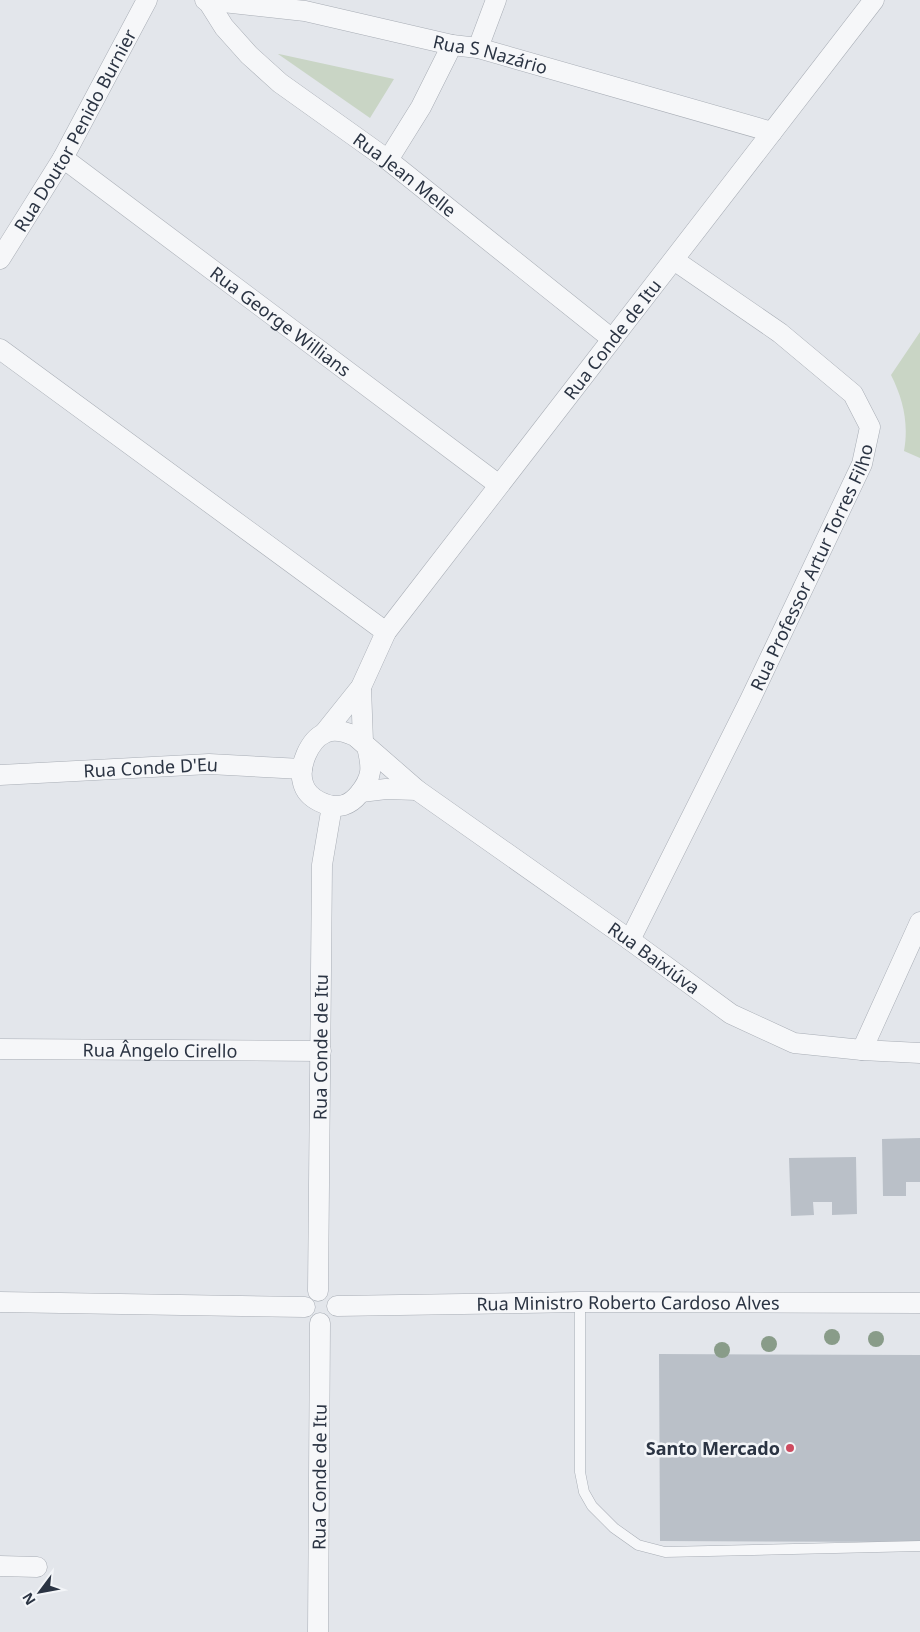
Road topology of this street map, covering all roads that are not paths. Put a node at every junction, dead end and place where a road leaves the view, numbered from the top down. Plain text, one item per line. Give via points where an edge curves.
1 (146, 0) edge
2 (206, 0) edge
3 (496, 0) edge
4 (874, 0) edge
5 (452, 45) junction
6 (478, 48) junction
7 (772, 132) junction
8 (63, 158) junction
9 (388, 160) junction
10 (0, 259) edge
11 (674, 260) junction
12 (612, 339) junction
13 (0, 349) edge
14 (499, 485) junction
15 (386, 632) junction
16 (361, 687) junction
17 (325, 732) junction
18 (365, 744) junction
19 (302, 769) junction
20 (0, 775) edge
21 (417, 790) junction
22 (361, 792) junction
23 (332, 806) junction
24 (920, 922) edge
25 (630, 940) junction
26 (0, 1049) edge
27 (862, 1050) junction
28 (321, 1051) junction
29 (920, 1053) edge
30 (318, 1291) junction
31 (0, 1302) edge
32 (580, 1302) junction
33 (920, 1303) edge
34 (337, 1306) junction
35 (305, 1307) junction
36 (320, 1322) junction
37 (920, 1546) edge
38 (0, 1566) edge
39 (37, 1567) dead end
40 (318, 1632) edge

1 - 8 street, Rua Doutor Penido Burnier
2 - 5 street, Rua S Nazário via 305,11
2 - 9 street, Rua Jean Melle via 224,28 280,83
3 - 6 street
4 - 7 street, Rua Conde de Itu
5 - 6 street, Rua S Nazário
5 - 9 street via 421,107
6 - 7 street, Rua S Nazário
7 - 11 street, Rua Conde de Itu
8 - 10 street, Rua Doutor Penido Burnier
8 - 14 street, Rua George Willians
9 - 12 street, Rua Jean Melle
11 - 12 street, Rua Conde de Itu
11 - 25 street, Rua Professor Artur Torres Filho via 780,333 853,394 870,427 862,464
12 - 14 street, Rua Conde de Itu
13 - 15 street
14 - 15 street, Rua Conde de Itu
15 - 16 street, Rua Conde de Itu
16 - 17 street, Rua Conde de Itu
16 - 18 street, Rua Conde de Itu
17 - 18 street via 345,732
17 - 19 street via 311,746
18 - 21 street
18 - 22 street via 372,771
19 - 20 street, Rua Conde D'Eu via 209,764
19 - 23 street via 306,789 320,802
21 - 22 street
21 - 25 street, Rua Baixiúva
22 - 23 street via 344,805
23 - 28 street, Rua Conde de Itu via 322,865
24 - 27 street
25 - 27 street, Rua Baixiúva via 731,1014 794,1043
26 - 28 street, Rua Ângelo Cirello
27 - 29 street, Rua Baixiúva
28 - 30 street, Rua Conde de Itu
30 - 34 street via 331,1294
30 - 35 street via 310,1294
31 - 35 street
32 - 33 street, Rua Ministro Roberto Cardoso Alves
32 - 34 street, Rua Ministro Roberto Cardoso Alves
32 - 37 lane via 580,1472 584,1492 592,1506 614,1528 638,1545 665,1552
34 - 36 street via 332,1318
35 - 36 street via 312,1319
36 - 40 street, Rua Conde de Itu
38 - 39 street

